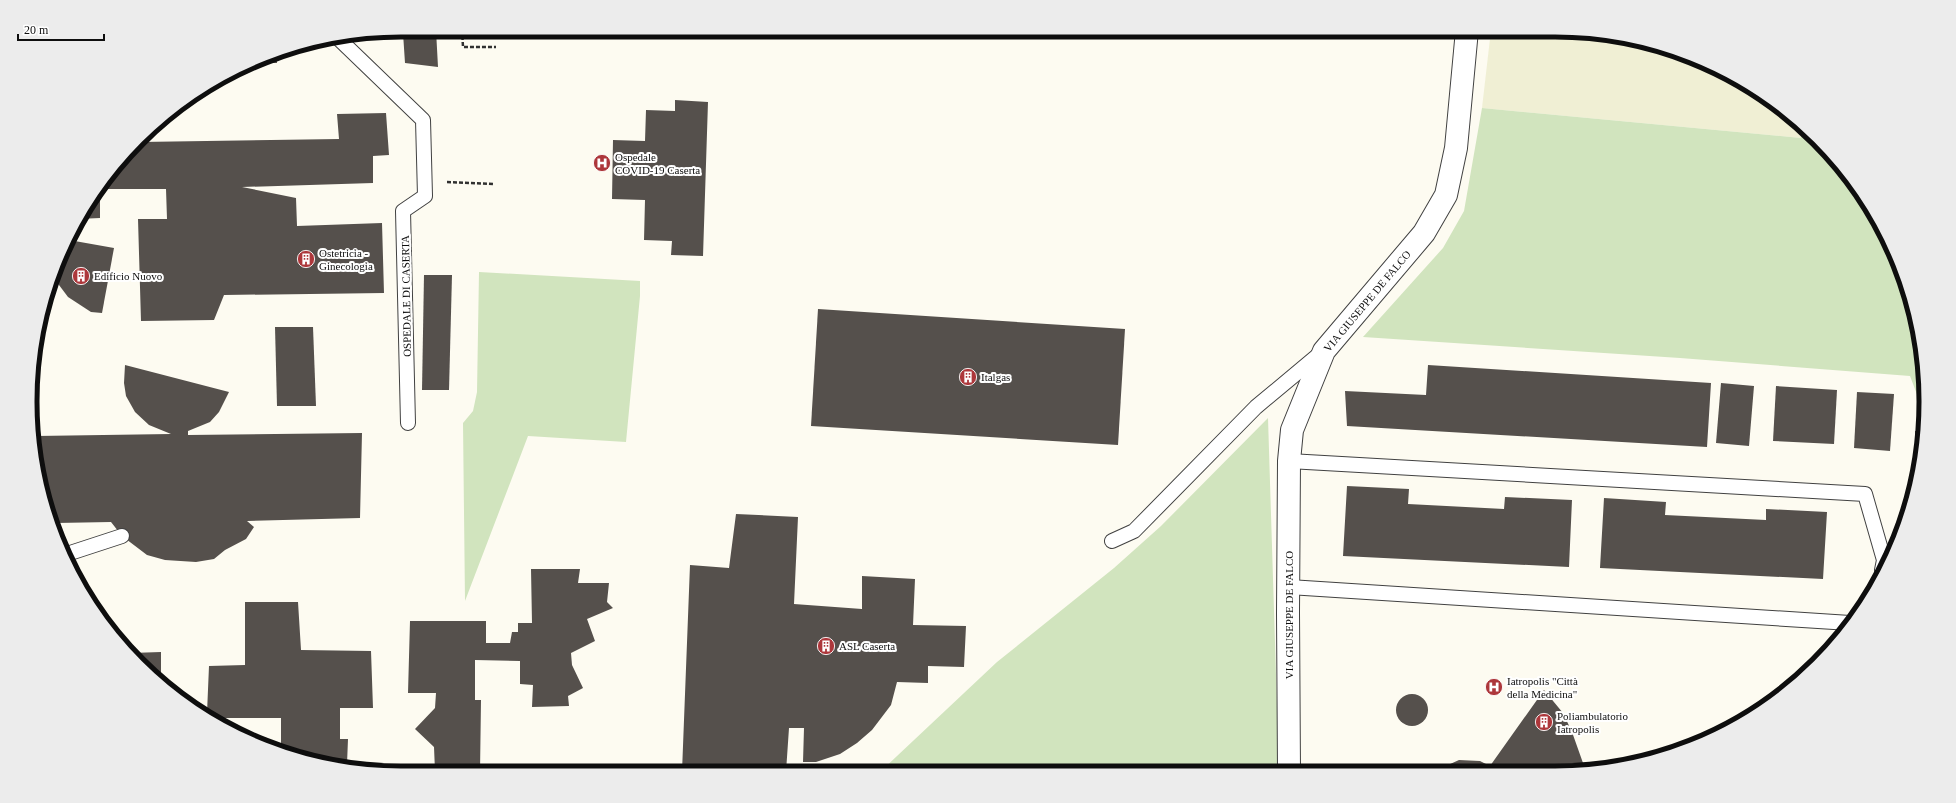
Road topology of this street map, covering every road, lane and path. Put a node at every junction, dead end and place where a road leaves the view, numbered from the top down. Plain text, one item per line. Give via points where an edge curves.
1 (462, 37) edge
2 (1466, 37) edge
3 (342, 42) edge
4 (496, 47) dead end
5 (424, 181) junction
6 (493, 184) dead end
7 (1324, 351) junction
8 (408, 423) dead end
9 (1289, 461) junction
10 (122, 536) dead end
11 (1112, 541) dead end
12 (70, 553) edge
13 (1883, 558) edge
14 (1289, 587) junction
15 (1844, 623) edge
16 (1289, 766) edge

1 - 4 path via 463,47
2 - 7 street, VIA GIUSEPPE DE FALCO via 1456,148 1446,195 1424,234
3 - 5 lane, OSPEDALE DI CASERTA via 423,120
5 - 6 path
5 - 8 lane, OSPEDALE DI CASERTA via 425,196 404,211
7 - 9 street, VIA GIUSEPPE DE FALCO via 1292,430
7 - 11 lane via 1256,407 1134,531
9 - 13 lane via 1865,494
9 - 14 street, VIA GIUSEPPE DE FALCO
10 - 12 lane
14 - 15 lane
14 - 16 street, VIA GIUSEPPE DE FALCO

